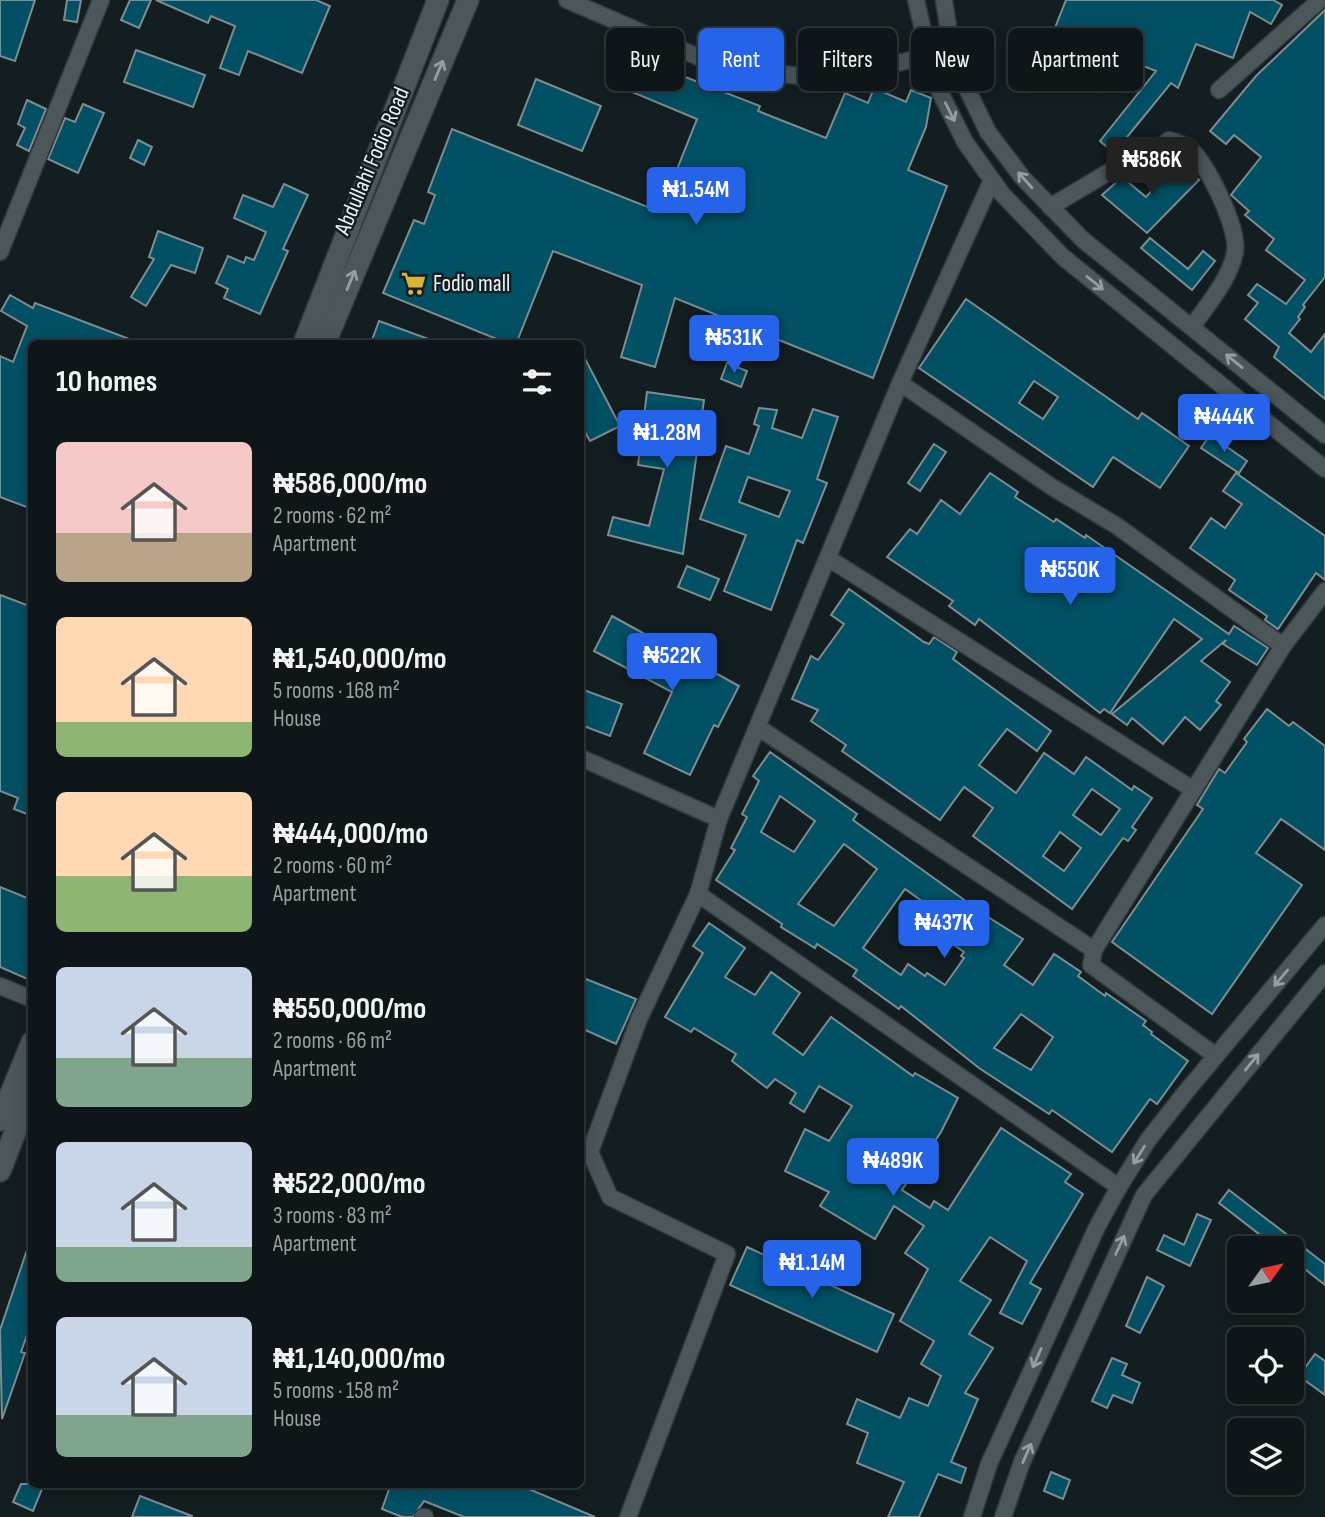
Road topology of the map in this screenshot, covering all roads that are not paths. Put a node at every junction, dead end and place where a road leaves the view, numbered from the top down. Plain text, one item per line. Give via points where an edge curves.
1 (101, 0) edge
2 (438, 0) edge
3 (468, 0) edge
4 (567, 0) edge
5 (916, 0) edge
6 (944, 0) edge
7 (1320, 0) edge
8 (923, 28) edge
9 (949, 28) edge
10 (911, 61) edge
11 (1219, 90) dead end
12 (940, 91) edge
13 (968, 91) edge
14 (992, 180) junction
15 (1050, 207) junction
16 (0, 252) edge
17 (1192, 327) junction
18 (305, 340) edge
19 (326, 340) edge
20 (900, 383) junction
21 (1325, 435) edge
22 (1325, 469) edge
23 (828, 558) junction
24 (1325, 591) edge
25 (1283, 646) junction
26 (759, 728) junction
27 (584, 759) edge
28 (1192, 789) junction
29 (719, 819) junction
30 (698, 894) junction
31 (1325, 925) edge
32 (1094, 950) junction
33 (1325, 973) edge
34 (0, 986) edge
35 (28, 997) edge
36 (28, 1052) edge
37 (1216, 1056) junction
38 (28, 1099) edge
39 (0, 1120) edge
40 (590, 1152) junction
41 (584, 1163) edge
42 (0, 1171) edge
43 (1119, 1187) junction
44 (628, 1517) edge
45 (972, 1517) edge
46 (1003, 1517) edge

1 - 16 street
2 - 18 main road, Abdullahi Fodio Road
19 -> 3 main road, Abdullahi Fodio Road
4 - 10 street via 710,62 810,77
5 - 8 street
6 - 9 street
7 - 11 street
12 -> 14 street via 965,142
15 -> 13 street via 988,132
14 - 20 street
14 -> 22 street via 1063,257
15 - 17 street via 1082,239
15 - 17 street via 1119,166 1149,158 1169,140 1189,148 1227,212 1236,250 1216,293
21 -> 17 street
20 - 23 street
20 - 25 street
23 - 26 street
23 - 28 street
24 - 25 street
25 - 28 street
26 - 29 street
26 - 32 street
27 - 29 street
28 - 32 street
29 - 30 street
30 - 40 street via 639,1019
30 - 43 street
31 -> 37 street
32 - 37 street via 1091,965
46 -> 33 street via 1023,1462 1144,1195
34 - 35 street
36 - 39 main road
37 -> 43 street via 1148,1140
38 - 42 main road
40 - 41 street
40 - 44 street via 610,1197 727,1254
43 -> 45 street via 989,1464

